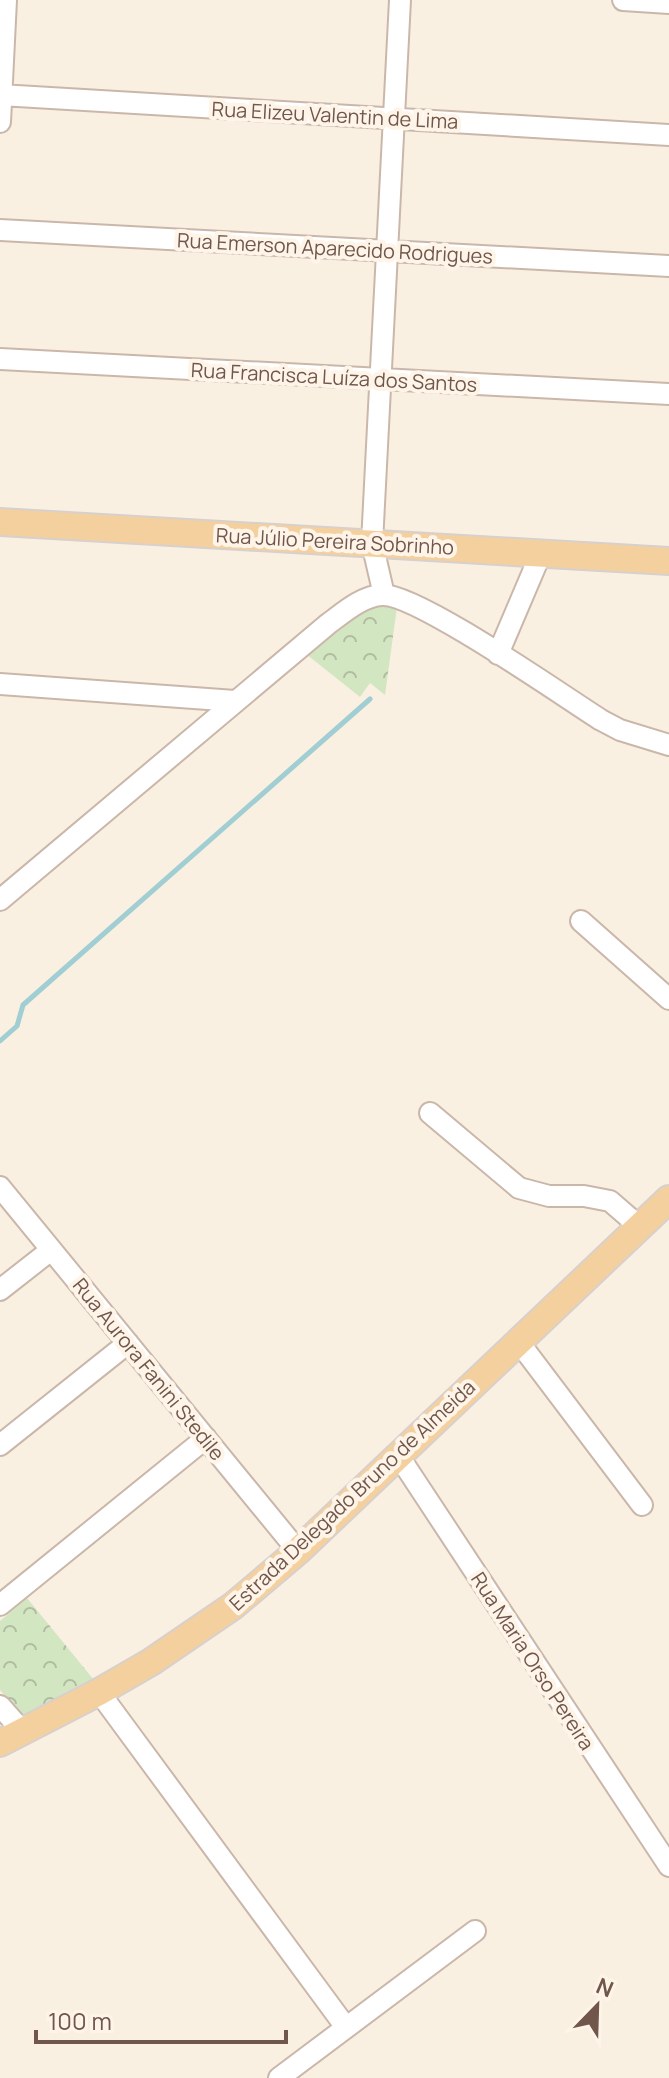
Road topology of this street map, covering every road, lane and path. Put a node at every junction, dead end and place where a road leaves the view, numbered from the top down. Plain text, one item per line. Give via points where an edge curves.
1 (6, 0) edge
2 (400, 0) edge
3 (623, 0) edge
4 (669, 3) edge
5 (1, 95) edge
6 (394, 118) junction
7 (0, 122) edge
8 (669, 135) edge
9 (0, 230) edge
10 (388, 251) junction
11 (669, 266) edge
12 (0, 359) edge
13 (381, 379) junction
14 (669, 394) edge
15 (0, 522) edge
16 (372, 543) junction
17 (541, 553) junction
18 (669, 561) edge
19 (384, 595) junction
20 (498, 654) junction
21 (0, 684) edge
22 (235, 701) junction
23 (669, 745) edge
24 (0, 900) edge
25 (581, 921) dead end
26 (669, 999) edge
27 (430, 1113) dead end
28 (0, 1187) edge
29 (669, 1199) edge
30 (640, 1227) junction
31 (51, 1250) junction
32 (0, 1290) edge
33 (518, 1341) junction
34 (128, 1343) junction
35 (206, 1438) junction
36 (0, 1445) edge
37 (398, 1455) junction
38 (642, 1505) dead end
39 (298, 1551) junction
40 (0, 1605) edge
41 (99, 1692) junction
42 (0, 1706) edge
43 (11, 1737) edge
44 (669, 1866) edge
45 (475, 1931) dead end
46 (345, 2026) junction
47 (279, 2078) edge

1 - 5 street
2 - 6 street
3 - 4 street
5 - 6 street, Rua Elizeu Valentin de Lima
5 - 7 street
6 - 8 street, Rua Elizeu Valentin de Lima
6 - 10 street
9 - 10 street, Rua Emerson Aparecido Rodrigues
10 - 11 street, Rua Emerson Aparecido Rodrigues
10 - 13 street
12 - 13 street, Rua Francisca Luíza dos Santos
13 - 14 street, Rua Francisca Luíza dos Santos
13 - 16 street
15 - 16 main road, Rua Júlio Pereira Sobrinho
16 - 17 main road, Rua Júlio Pereira Sobrinho
16 - 19 street
17 - 18 main road, Rua Júlio Pereira Sobrinho
17 - 20 street
19 - 20 street via 418,606
19 - 22 street via 343,613
20 - 23 street via 620,730
21 - 22 street
22 - 24 street
25 - 26 street
27 - 30 street via 519,1188 610,1201
28 - 31 street, Rua Aurora Fanini Stedile
29 - 30 main road, Estrada Delegado Bruno de Almeida
30 - 33 main road, Estrada Delegado Bruno de Almeida
31 - 32 street
31 - 34 street, Rua Aurora Fanini Stedile
33 - 37 main road, Estrada Delegado Bruno de Almeida
33 - 38 street
34 - 35 street, Rua Aurora Fanini Stedile
34 - 36 street
35 - 39 street, Rua Aurora Fanini Stedile
35 - 40 street
37 - 39 main road, Estrada Delegado Bruno de Almeida
37 - 44 street, Rua Maria Orso Pereira
39 - 41 main road, Estrada Delegado Bruno de Almeida via 190,1637
41 - 43 main road, Estrada Delegado Bruno de Almeida
41 - 46 street
42 - 43 street
45 - 46 street
46 - 47 street

